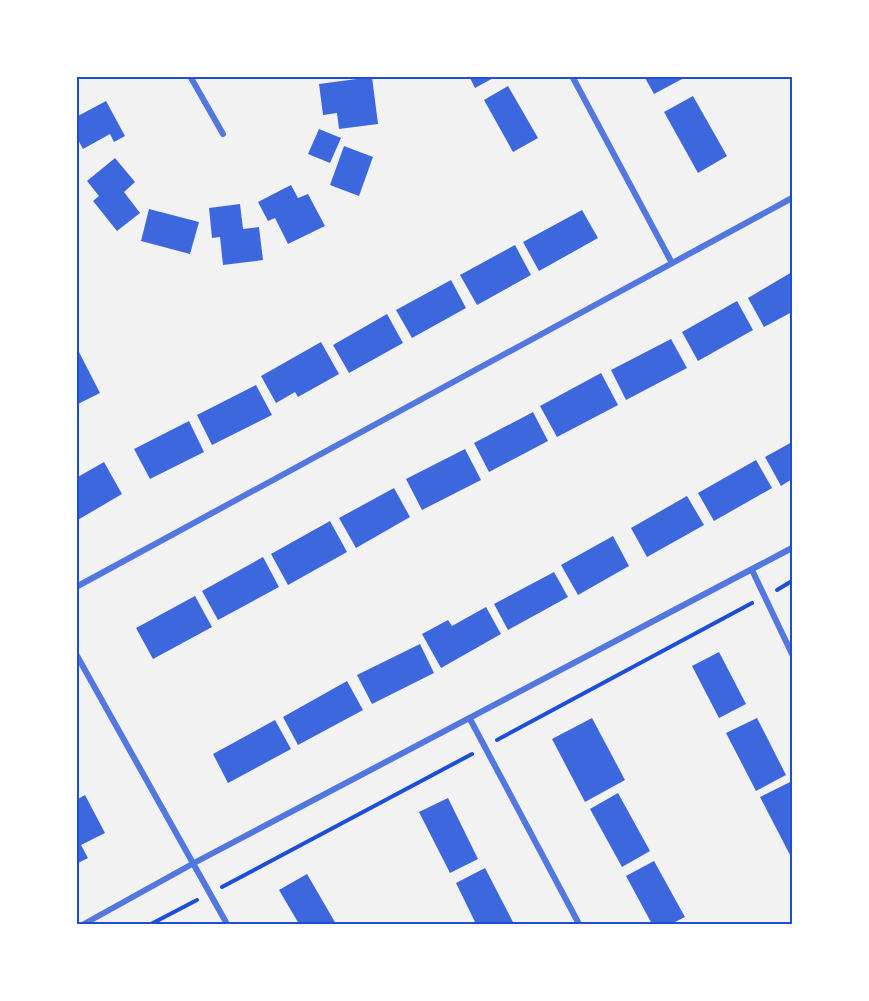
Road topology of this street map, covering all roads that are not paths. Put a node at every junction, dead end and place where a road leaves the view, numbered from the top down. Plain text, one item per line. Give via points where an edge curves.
1 (190, 76) edge
2 (573, 76) edge
3 (223, 134) dead end
4 (792, 198) edge
5 (672, 263) junction
6 (792, 548) edge
7 (752, 570) junction
8 (76, 586) edge
9 (76, 654) edge
10 (792, 654) edge
11 (470, 719) junction
12 (194, 863) junction
13 (84, 924) edge
14 (227, 924) edge
15 (579, 924) edge

1 - 3 street
2 - 5 street
4 - 5 street
5 - 8 street
6 - 7 street
7 - 10 street
7 - 11 street
9 - 12 street
11 - 12 street
11 - 15 street
12 - 13 street
12 - 14 street

